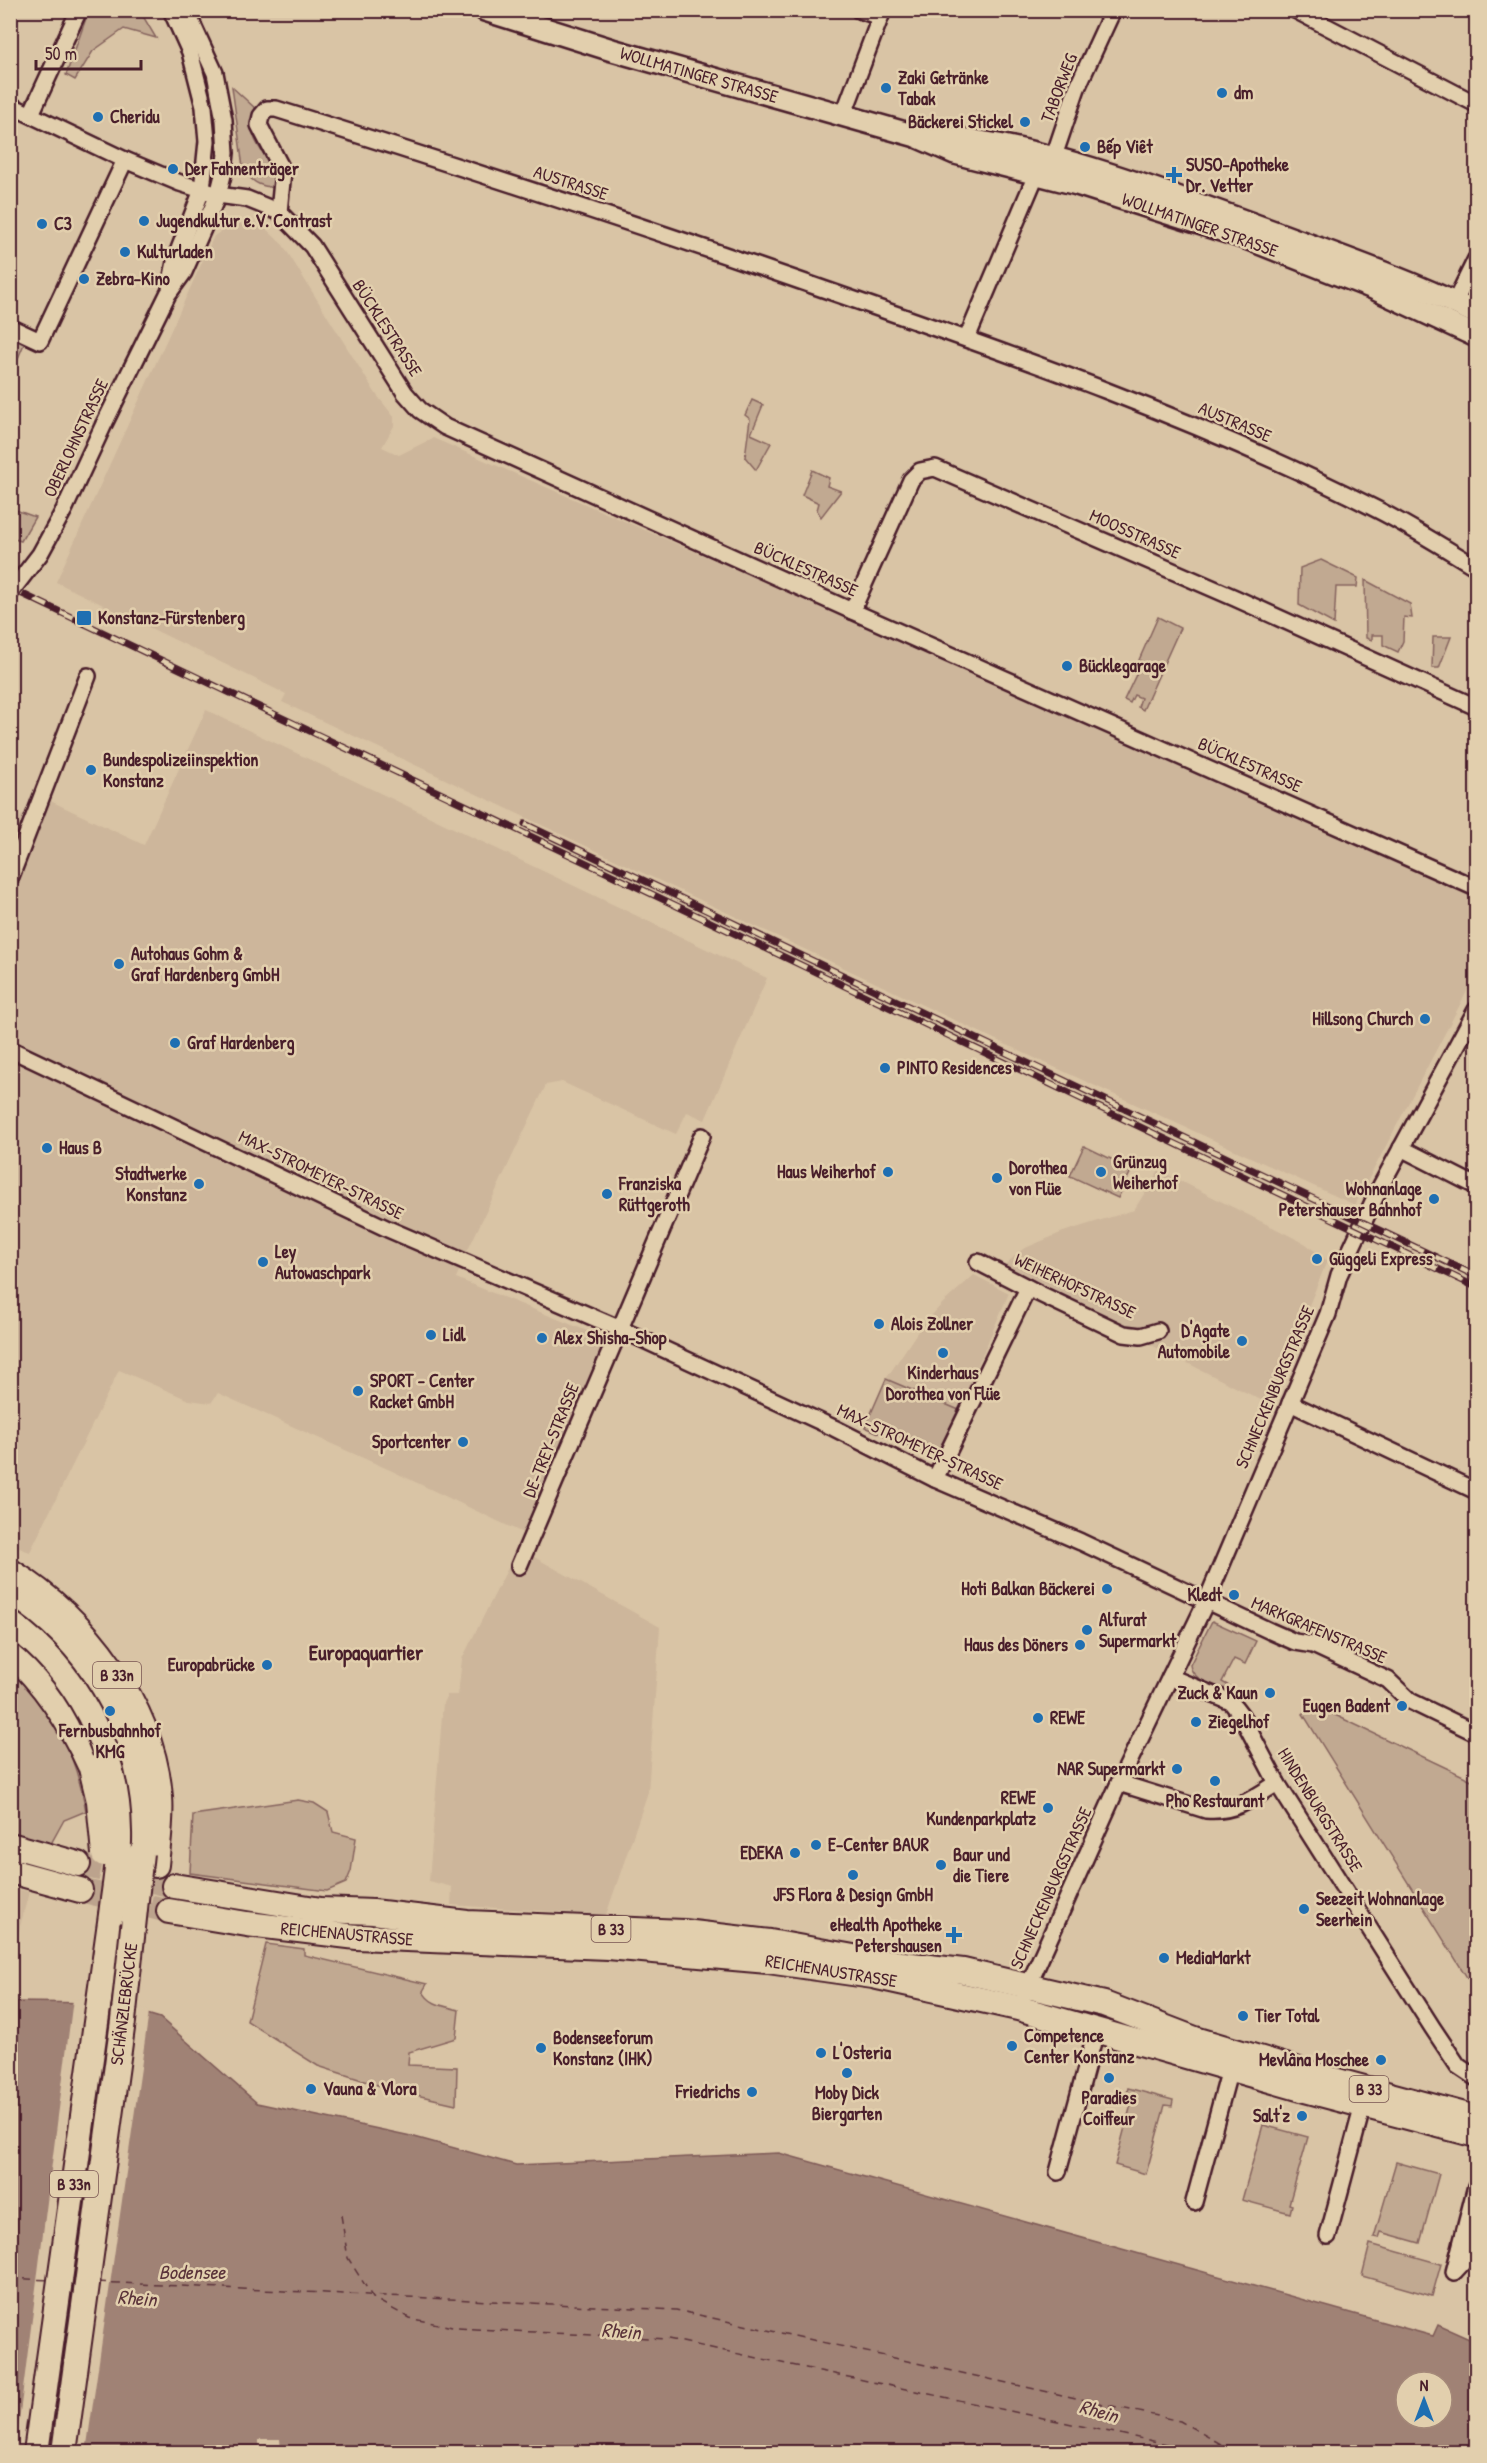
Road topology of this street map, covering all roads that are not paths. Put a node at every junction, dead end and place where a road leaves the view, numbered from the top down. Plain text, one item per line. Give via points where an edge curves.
1 (79, 10) edge
2 (171, 10) edge
3 (186, 10) edge
4 (485, 10) edge
5 (860, 10) edge
6 (1113, 10) edge
7 (1295, 10) edge
8 (881, 14) edge
9 (1476, 104) edge
10 (10, 105) edge
11 (31, 114) junction
12 (843, 116) junction
13 (916, 136) junction
14 (1053, 159) junction
15 (125, 160) junction
16 (1036, 175) junction
17 (202, 190) junction
18 (218, 195) junction
19 (279, 212) junction
20 (1476, 259) edge
21 (168, 294) junction
22 (1455, 302) junction
23 (1476, 313) edge
24 (10, 327) edge
25 (1476, 336) edge
26 (967, 338) junction
27 (1476, 567) edge
28 (10, 593) edge
29 (852, 611) junction
30 (88, 676) dead end
31 (1476, 707) edge
32 (16, 845) edge
33 (10, 879) edge
34 (1476, 888) edge
35 (1476, 1010) edge
36 (10, 1049) edge
37 (702, 1136) dead end
38 (1401, 1148) junction
39 (1476, 1186) edge
40 (978, 1262) dead end
41 (1028, 1288) junction
42 (618, 1328) junction
43 (1158, 1331) dead end
44 (1290, 1403) junction
45 (935, 1479) junction
46 (1476, 1491) edge
47 (519, 1566) dead end
48 (10, 1571) edge
49 (10, 1599) edge
50 (1206, 1602) junction
51 (10, 1623) edge
52 (10, 1652) edge
53 (1170, 1677) junction
54 (1476, 1733) edge
55 (1277, 1783) junction
56 (1119, 1784) junction
57 (10, 1845) edge
58 (10, 1871) edge
59 (43, 1880) junction
60 (80, 1890) tunnel mouth
61 (111, 1915) junction
62 (1028, 1984) junction
63 (1018, 2008) junction
64 (1118, 2009) junction
65 (123, 2021) junction
66 (1096, 2031) junction
67 (1230, 2068) junction
68 (1476, 2078) edge
69 (1363, 2105) junction
70 (1476, 2118) edge
71 (1476, 2135) edge
72 (1058, 2172) dead end
73 (1476, 2187) edge
74 (1194, 2202) dead end
75 (1328, 2236) dead end
76 (1476, 2242) edge
77 (36, 2452) edge
78 (64, 2452) edge

1 - 11 street
2 - 17 street, OBERLOHNSTRASSE via 190,52 204,107 207,152
3 - 18 street, OBERLOHNSTRASSE via 211,60 221,100 226,153
4 - 12 main road, WOLLMATINGER STRASSE
5 - 8 street
6 - 14 street, TABORWEG via 1077,88
7 - 9 street
8 - 12 street
10 - 11 street, BÜCKLESTRASSE
11 - 15 street, BÜCKLESTRASSE
12 - 13 main road, WOLLMATINGER STRASSE
13 - 14 main road, WOLLMATINGER STRASSE via 965,138
13 - 16 main road, WOLLMATINGER STRASSE via 956,153
14 - 16 street, TABORWEG
14 - 22 main road, WOLLMATINGER STRASSE via 1183,199 1342,256
15 - 17 street, BÜCKLESTRASSE
15 - 24 street via 40,341
16 - 25 main road, WOLLMATINGER STRASSE via 1077,184 1246,238 1373,288
16 - 26 street
17 - 18 street, BÜCKLESTRASSE
17 - 21 street, OBERLOHNSTRASSE via 176,257
18 - 19 street, BÜCKLESTRASSE via 248,200
18 - 21 street, OBERLOHNSTRASSE via 184,272
19 - 26 street, AUSTRASSE via 283,171 259,125 267,109 439,160
19 - 29 street, BÜCKLESTRASSE via 312,246 420,410 445,427
20 - 22 street
21 - 28 street, OBERLOHNSTRASSE, bridge via 64,510 45,545
22 - 23 main road, WOLLMATINGER STRASSE
26 - 27 street, AUSTRASSE via 1184,421 1293,468 1378,510
29 - 31 street, MOOSSTRASSE via 911,480 920,471 935,468
29 - 34 street, BÜCKLESTRASSE
30 - 32 street
32 - 33 street
35 - 38 street, SCHNECKENBURGSTRASSE
36 - 42 street, MAX-STROMEYER-STRASSE via 388,1229
37 - 42 street
38 - 39 street
38 - 44 street, SCHNECKENBURGSTRASSE via 1346,1257 1328,1314
40 - 41 street, WEIHERHOFSTRASSE
41 - 43 street, WEIHERHOFSTRASSE via 1124,1334 1141,1336
41 - 45 street
42 - 45 street, MAX-STROMEYER-STRASSE
42 - 47 street, DE-TREY-STRASSE
44 - 46 street
44 - 50 street, SCHNECKENBURGSTRASSE
45 - 50 street, MAX-STROMEYER-STRASSE
48 - 65 main road, B 33n via 48,1597 95,1644 133,1707 153,1761 160,1796 155,1874 139,1989
49 - 65 main road, SCHÄNZLEBRÜCKE / B 33n, bridge via 51,1631 91,1677 122,1734 135,1774 141,1813 141,1853
50 - 53 street, SCHNECKENBURGSTRASSE
50 - 54 street, MARKGRAFENSTRASSE via 1388,1680 1410,1701
51 - 61 main road, SCHÄNZLEBRÜCKE / B 33n, bridge via 46,1653 68,1679 102,1743 112,1774 119,1834
52 - 61 main road, B 33n, bridge via 55,1702 90,1768 103,1831 101,1888
53 - 55 street, HINDENBURGSTRASSE via 1231,1702
53 - 56 street, SCHNECKENBURGSTRASSE
55 - 56 street via 1233,1809 1220,1812
55 - 68 street, HINDENBURGSTRASSE via 1458,2066
56 - 62 street, SCHNECKENBURGSTRASSE
57 - 59 main road via 70,1862
58 - 59 main road
59 - 60 main road
61 - 77 main road, SCHÄNZLEBRÜCKE / B 33n
62 - 63 street, SCHNECKENBURGSTRASSE
62 - 63 main road, REICHENAUSTRASSE / B 33 via 744,1939 333,1911 176,1886 169,1888 163,1898 172,1912 357,1937 608,1947 768,1960 873,1976
62 - 64 main road, REICHENAUSTRASSE / B 33
63 - 66 main road, REICHENAUSTRASSE / B 33
64 - 66 main road via 1106,2015
64 - 70 main road, REICHENAUSTRASSE / B 33 via 1195,2039
65 - 78 main road, SCHÄNZLEBRÜCKE / B 33n
66 - 67 main road, REICHENAUSTRASSE / B 33
66 - 72 street
67 - 69 main road, REICHENAUSTRASSE / B 33
67 - 74 street
69 - 71 main road, REICHENAUSTRASSE / B 33
69 - 75 street
73 - 76 street via 1454,2272

